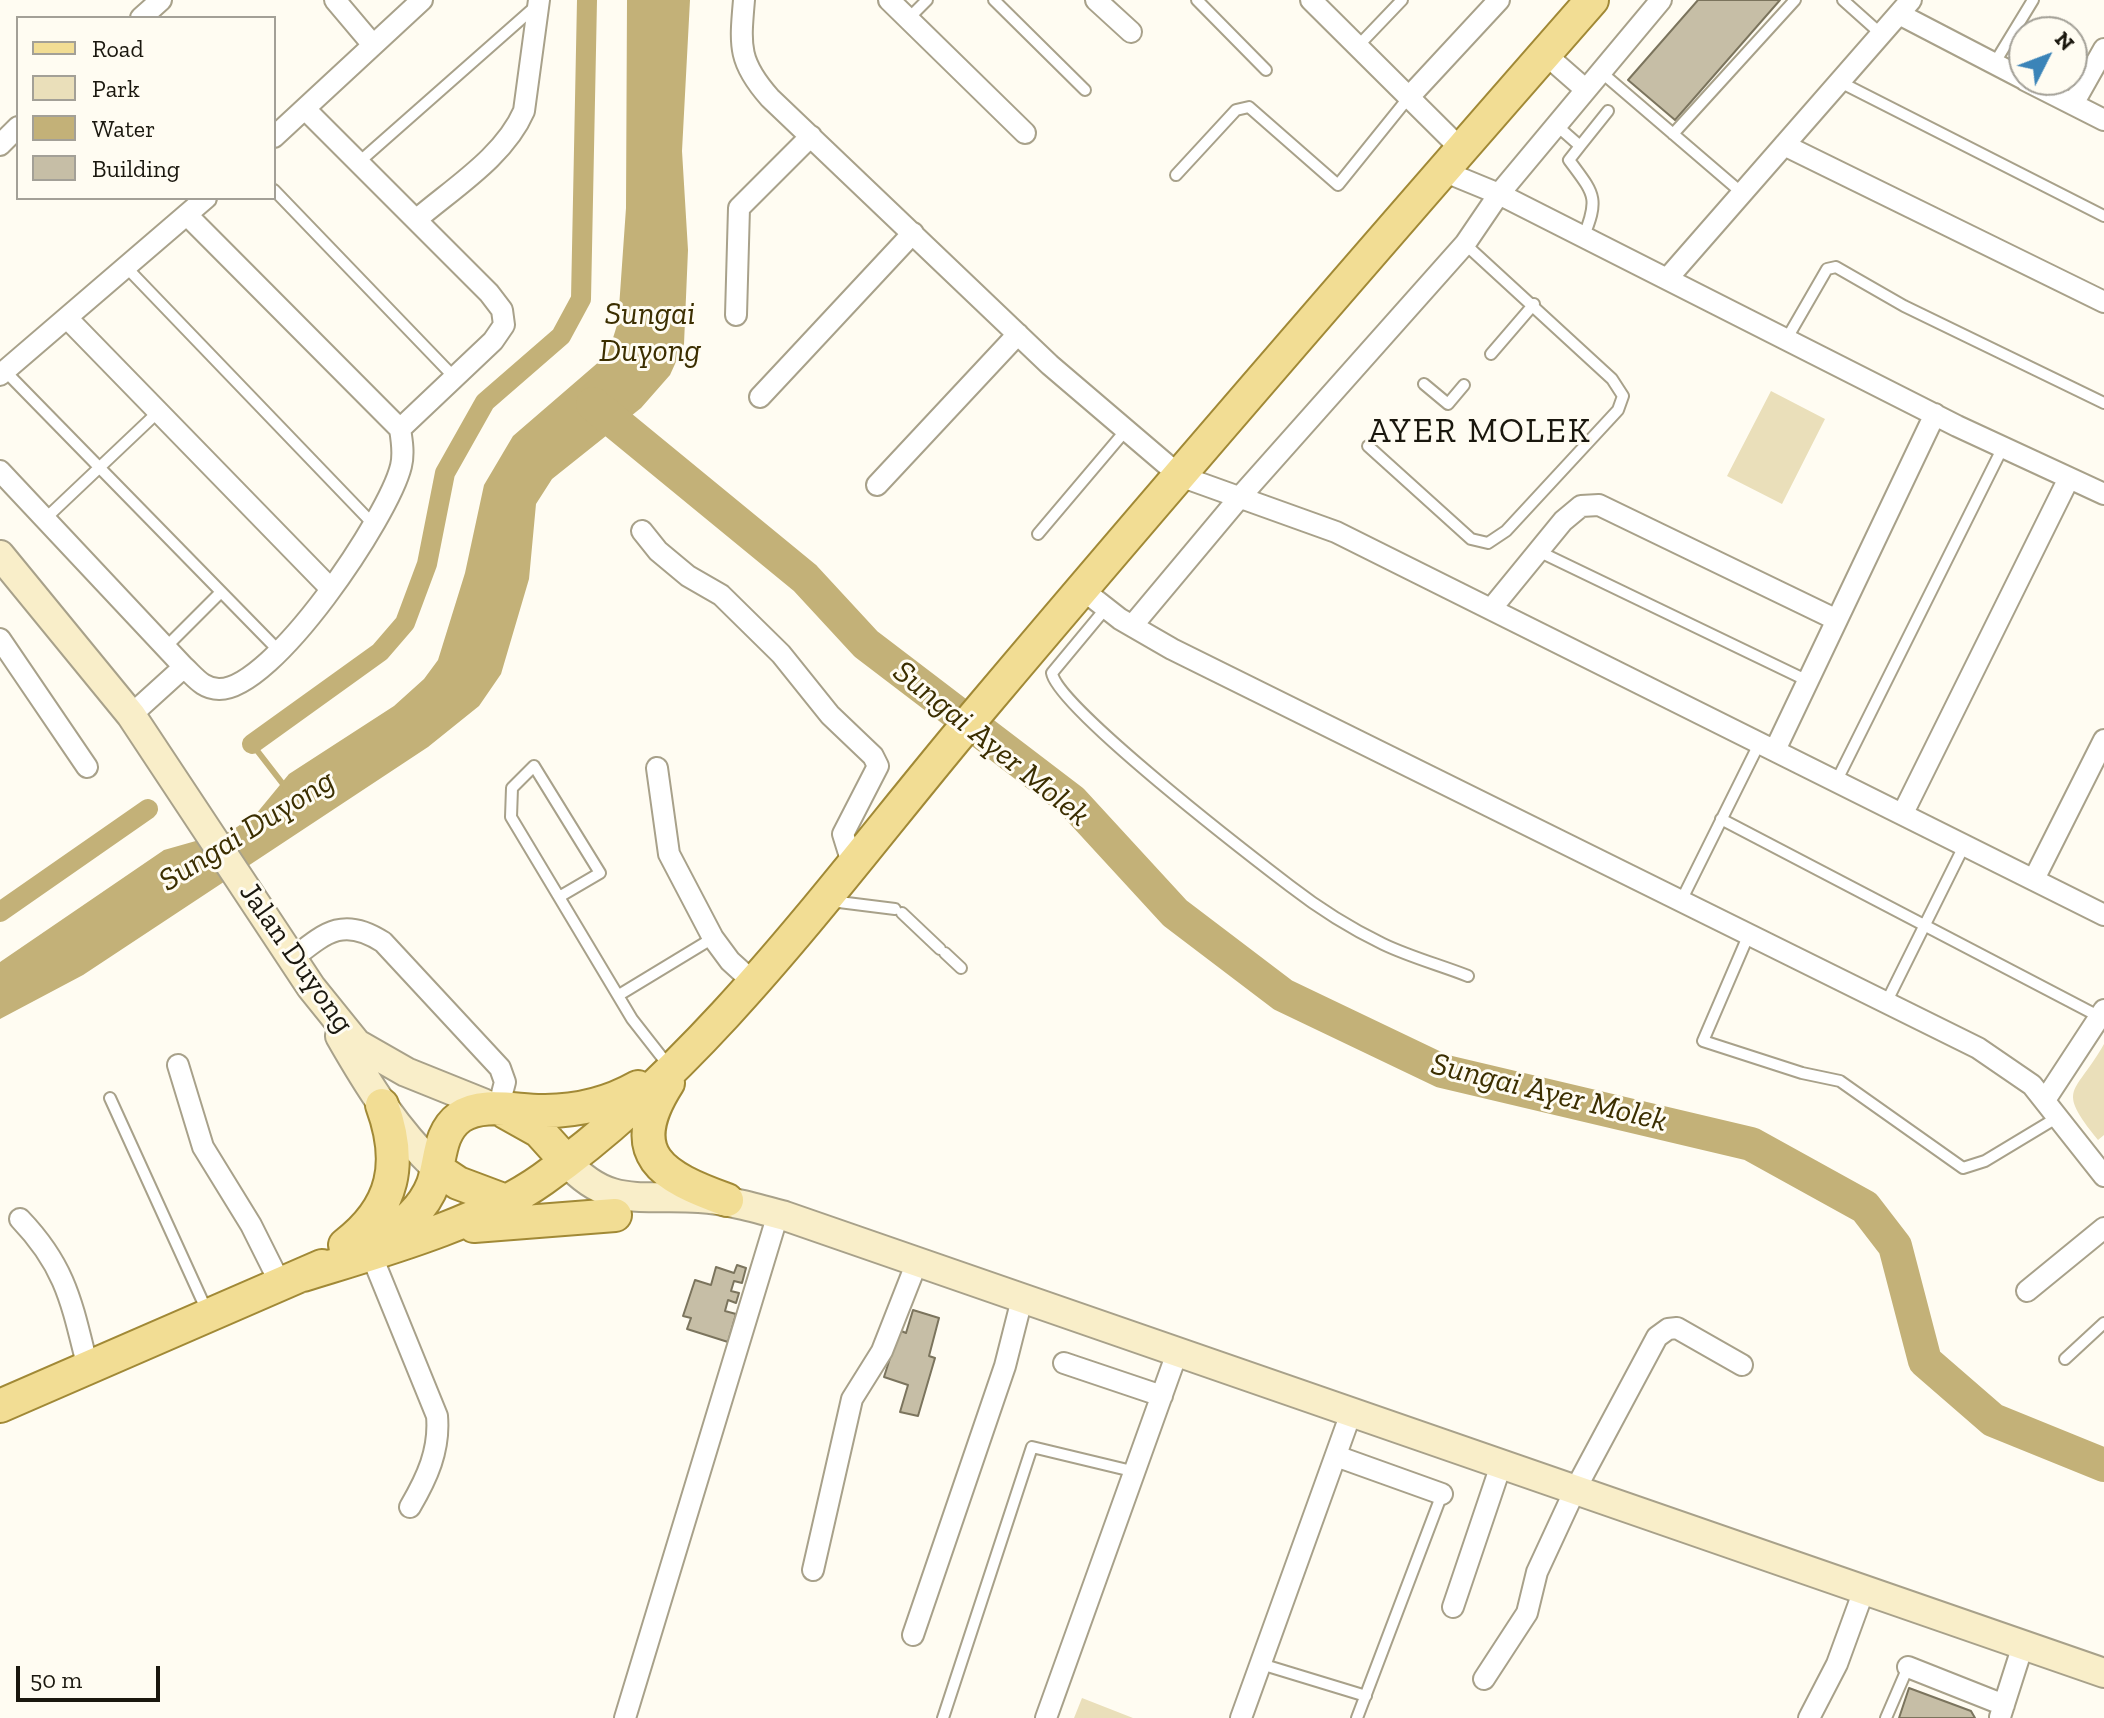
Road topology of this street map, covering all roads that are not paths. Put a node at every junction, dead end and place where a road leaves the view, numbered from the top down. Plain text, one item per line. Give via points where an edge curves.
1 (161, 0) edge
2 (335, 0) edge
3 (422, 0) edge
4 (744, 0) edge
5 (889, 0) edge
6 (927, 0) edge
7 (994, 0) edge
8 (1096, 0) edge
9 (1197, 0) edge
10 (1311, 0) edge
11 (1402, 0) edge
12 (1499, 0) edge
13 (1592, 0) edge
14 (1661, 0) edge
15 (1795, 0) edge
16 (1843, 0) edge
17 (2033, 0) edge
18 (539, 2) edge
19 (1905, 7) edge
20 (143, 16) edge
21 (908, 19) junction
22 (1131, 32) dead end
23 (1881, 34) junction
24 (373, 45) junction
25 (1358, 46) junction
26 (2104, 49) edge
27 (1545, 54) junction
28 (1994, 64) junction
29 (1266, 70) dead end
30 (2008, 71) edge
31 (1601, 72) junction
32 (1840, 82) junction
33 (1585, 89) junction
34 (1085, 90) dead end
35 (2057, 96) edge
36 (1409, 97) junction
37 (2073, 104) junction
38 (305, 109) junction
39 (1608, 111) dead end
40 (2104, 120) edge
41 (1555, 124) junction
42 (16, 129) edge
43 (1025, 133) dead end
44 (1673, 134) junction
45 (276, 135) edge
46 (811, 136) junction
47 (0, 145) edge
48 (1784, 145) junction
49 (1580, 146) junction
50 (1453, 160) junction
51 (358, 163) junction
52 (1176, 175) dead end
53 (276, 192) edge
54 (1742, 193) junction
55 (1499, 194) junction
56 (204, 200) edge
57 (187, 215) junction
58 (2104, 216) edge
59 (416, 220) junction
60 (913, 233) junction
61 (1583, 238) junction
62 (1465, 244) junction
63 (127, 268) junction
64 (1667, 279) junction
65 (2104, 302) edge
66 (1534, 304) junction
67 (736, 315) dead end
68 (68, 319) junction
69 (1018, 334) junction
70 (1786, 340) junction
71 (1491, 354) dead end
72 (2, 373) edge
73 (454, 377) junction
74 (1424, 384) dead end
75 (1464, 385) dead end
76 (760, 397) dead end
77 (2104, 403) edge
78 (158, 412) junction
79 (1935, 414) junction
80 (400, 429) junction
81 (1126, 430) junction
82 (1368, 446) dead end
83 (2003, 447) junction
84 (100, 467) junction
85 (0, 471) edge
86 (1180, 476) junction
87 (2069, 478) junction
88 (877, 485) dead end
89 (2104, 494) edge
90 (1240, 497) junction
91 (45, 519) junction
92 (375, 527) junction
93 (642, 531) dead end
94 (1038, 534) dead end
95 (1538, 551) junction
96 (0, 555) edge
97 (331, 589) junction
98 (221, 592) junction
99 (1094, 599) junction
100 (1491, 609) junction
101 (1837, 620) junction
102 (1132, 626) junction
103 (0, 639) edge
104 (166, 647) junction
105 (279, 651) junction
106 (184, 667) junction
107 (1808, 681) junction
108 (131, 715) junction
109 (2104, 740) edge
110 (1767, 746) junction
111 (87, 767) dead end
112 (657, 768) dead end
113 (1837, 780) junction
114 (1903, 813) junction
115 (1721, 819) junction
116 (1965, 844) junction
117 (852, 863) junction
118 (2034, 879) junction
119 (559, 897) junction
120 (822, 899) junction
121 (1681, 901) junction
122 (2104, 915) edge
123 (1926, 924) junction
124 (1749, 934) junction
125 (713, 938) junction
126 (292, 959) junction
127 (961, 968) dead end
128 (1468, 976) dead end
129 (752, 981) junction
130 (311, 987) junction
131 (619, 995) junction
132 (1887, 1001) junction
133 (2102, 1013) edge
134 (675, 1063) junction
135 (178, 1065) dead end
136 (110, 1098) dead end
137 (2045, 1100) junction
138 (382, 1105) junction
139 (498, 1109) junction
140 (2060, 1116) junction
141 (566, 1161) junction
142 (437, 1169) junction
143 (2104, 1176) edge
144 (727, 1200) junction
145 (506, 1201) junction
146 (771, 1212) junction
147 (615, 1215) junction
148 (20, 1219) dead end
149 (2104, 1228) edge
150 (415, 1238) junction
151 (371, 1254) junction
152 (917, 1262) junction
153 (292, 1280) junction
154 (2027, 1291) dead end
155 (1022, 1299) junction
156 (209, 1316) junction
157 (2104, 1323) edge
158 (1177, 1353) junction
159 (2065, 1359) dead end
160 (1064, 1363) dead end
161 (1742, 1365) dead end
162 (88, 1368) junction
163 (1162, 1396) junction
164 (0, 1406) edge
165 (1351, 1413) junction
166 (1336, 1456) junction
167 (1501, 1465) junction
168 (1136, 1472) junction
169 (1575, 1490) junction
170 (1442, 1494) joint
171 (410, 1507) dead end
172 (813, 1570) dead end
173 (1864, 1590) junction
174 (1453, 1607) dead end
175 (913, 1635) dead end
176 (2023, 1645) junction
177 (1261, 1664) junction
178 (1908, 1667) joint
179 (2104, 1673) edge
180 (1484, 1679) dead end
181 (1366, 1696) junction
182 (2002, 1712) edge
183 (625, 1718) edge
184 (943, 1718) edge
185 (1046, 1718) edge
186 (1241, 1718) edge
187 (1357, 1718) edge
188 (1809, 1718) edge
189 (1886, 1718) edge

1 - 20 street
2 - 24 street
3 - 24 street
4 - 46 street via 741,51 746,67
5 - 21 street
6 - 21 lane
7 - 34 lane
8 - 22 street
9 - 29 lane
10 - 25 street
11 - 25 lane
12 - 36 street
13 - 27 main road
14 - 31 street
15 - 44 lane
16 - 23 lane
17 - 28 lane
18 - 51 lane
18 - 59 street via 524,111 517,127
19 - 23 street
19 - 28 street
21 - 43 street
23 - 32 street
24 - 38 street
25 - 36 street
26 - 37 street
27 - 33 street
27 - 50 main road
28 - 30 street
31 - 33 street
31 - 44 lane
32 - 48 street
32 - 58 lane
33 - 41 street
35 - 37 street
36 - 50 street
36 - 52 lane via 1338,185 1249,107 1236,110
37 - 40 street
38 - 45 street
38 - 51 street
39 - 49 lane
41 - 49 lane
41 - 55 street
42 - 47 street
44 - 54 lane
46 - 60 street
46 - 67 street via 739,208
48 - 54 street
48 - 65 street
49 - 61 lane via 1569,160 1593,193 1595,209
50 - 55 street
50 - 86 main road
51 - 59 street
53 - 73 lane
54 - 64 street
55 - 61 street
55 - 62 street
56 - 57 street
57 - 63 street
57 - 80 street
59 - 73 street via 502,310 504,325 493,341
60 - 69 street
60 - 76 street
61 - 64 street
62 - 66 lane
62 - 90 street
63 - 68 street
63 - 92 lane
64 - 70 street
66 - 71 lane
66 - 82 lane via 1623,396 1618,410 1506,531 1488,543 1471,539
68 - 72 street
68 - 78 street
69 - 81 street
69 - 88 street
70 - 77 lane via 1827,269 1836,267 1904,306
70 - 79 street
72 - 84 lane
73 - 80 street
74 - 75 lane via 1448,404
78 - 84 lane
78 - 97 street
79 - 83 street
79 - 101 street
80 - 92 street via 401,467
81 - 86 street
81 - 94 lane
83 - 87 street
83 - 113 lane
84 - 91 lane
84 - 98 lane
85 - 91 street
86 - 90 street
86 - 99 main road
87 - 89 street
87 - 114 street
90 - 100 street via 1336,532
90 - 102 street
91 - 104 street
92 - 97 street
93 - 117 street via 688,576 721,595 873,756 878,766 874,779 843,834
95 - 100 street
95 - 101 street via 1581,506 1599,505
95 - 107 lane
96 - 108 main road, Jalan Duyong
97 - 105 street
98 - 104 lane
98 - 105 lane
99 - 102 street
99 - 117 main road via 986,702
99 - 128 lane via 1056,664 1056,684 1110,738 1292,888 1382,944
100 - 110 street
101 - 107 street
102 - 121 street
103 - 111 street
104 - 106 street
105 - 106 street via 244,682 221,689 203,685
106 - 108 street
107 - 110 street
108 - 126 main road, Jalan Duyong
109 - 118 street
110 - 113 street
110 - 115 lane
112 - 125 street via 669,854
113 - 114 street
114 - 116 street
115 - 121 lane
115 - 123 lane
116 - 118 street
116 - 123 lane
117 - 120 main road
118 - 122 street
119 - 119 lane via 600,873 534,766 512,788 511,817
119 - 131 lane
120 - 127 lane via 898,911
120 - 129 main road
121 - 124 street
123 - 132 lane
123 - 133 lane
124 - 132 street
124 - 140 lane via 1703,1041 1840,1081 1963,1168 1985,1161
125 - 129 street
125 - 131 lane
126 - 130 main road, Jalan Duyong
126 - 139 street via 335,930 358,929 383,942 500,1068 505,1082
129 - 134 main road
130 - 138 main road
130 - 139 main road, Jalan Duyong via 357,1044 379,1059
131 - 134 lane
132 - 137 street via 2006,1065
133 - 137 street
134 - 139 main road via 615,1100 584,1109
134 - 141 main road via 643,1098
134 - 144 main road via 653,1112 648,1147 655,1164 669,1177
135 - 153 street via 203,1147
136 - 156 lane
137 - 140 street
138 - 142 main road
138 - 153 main road via 395,1154 383,1201 349,1242
139 - 141 main road via 539,1131
139 - 142 main road via 460,1117 443,1141
140 - 143 street
141 - 144 main road via 589,1185 618,1196
141 - 145 main road
142 - 145 main road
142 - 153 main road via 424,1200 394,1231
144 - 146 main road
145 - 147 main road
145 - 150 main road
146 - 147 main road
146 - 152 main road
146 - 183 street
147 - 150 main road via 478,1226
148 - 162 street via 42,1242 65,1280
149 - 154 street
150 - 151 main road
151 - 153 main road
151 - 171 street via 437,1416 434,1457
152 - 155 main road
152 - 172 street via 882,1351 852,1399
153 - 156 main road
155 - 158 main road
155 - 175 street via 1005,1366
156 - 162 main road
157 - 159 lane
158 - 163 street
158 - 165 main road
160 - 163 street
161 - 169 street via 1677,1328 1657,1337
162 - 164 main road
163 - 168 street
165 - 166 street
165 - 167 main road
166 - 170 street
166 - 177 street
167 - 169 main road
167 - 174 street
168 - 184 lane via 1032,1447
168 - 185 street
169 - 173 main road
169 - 180 street via 1537,1572 1527,1613
170 - 181 lane
173 - 176 main road
173 - 188 street via 1837,1664
176 - 179 main road
176 - 182 street
177 - 181 lane
177 - 186 street
178 - 182 street
178 - 189 lane
181 - 187 lane

